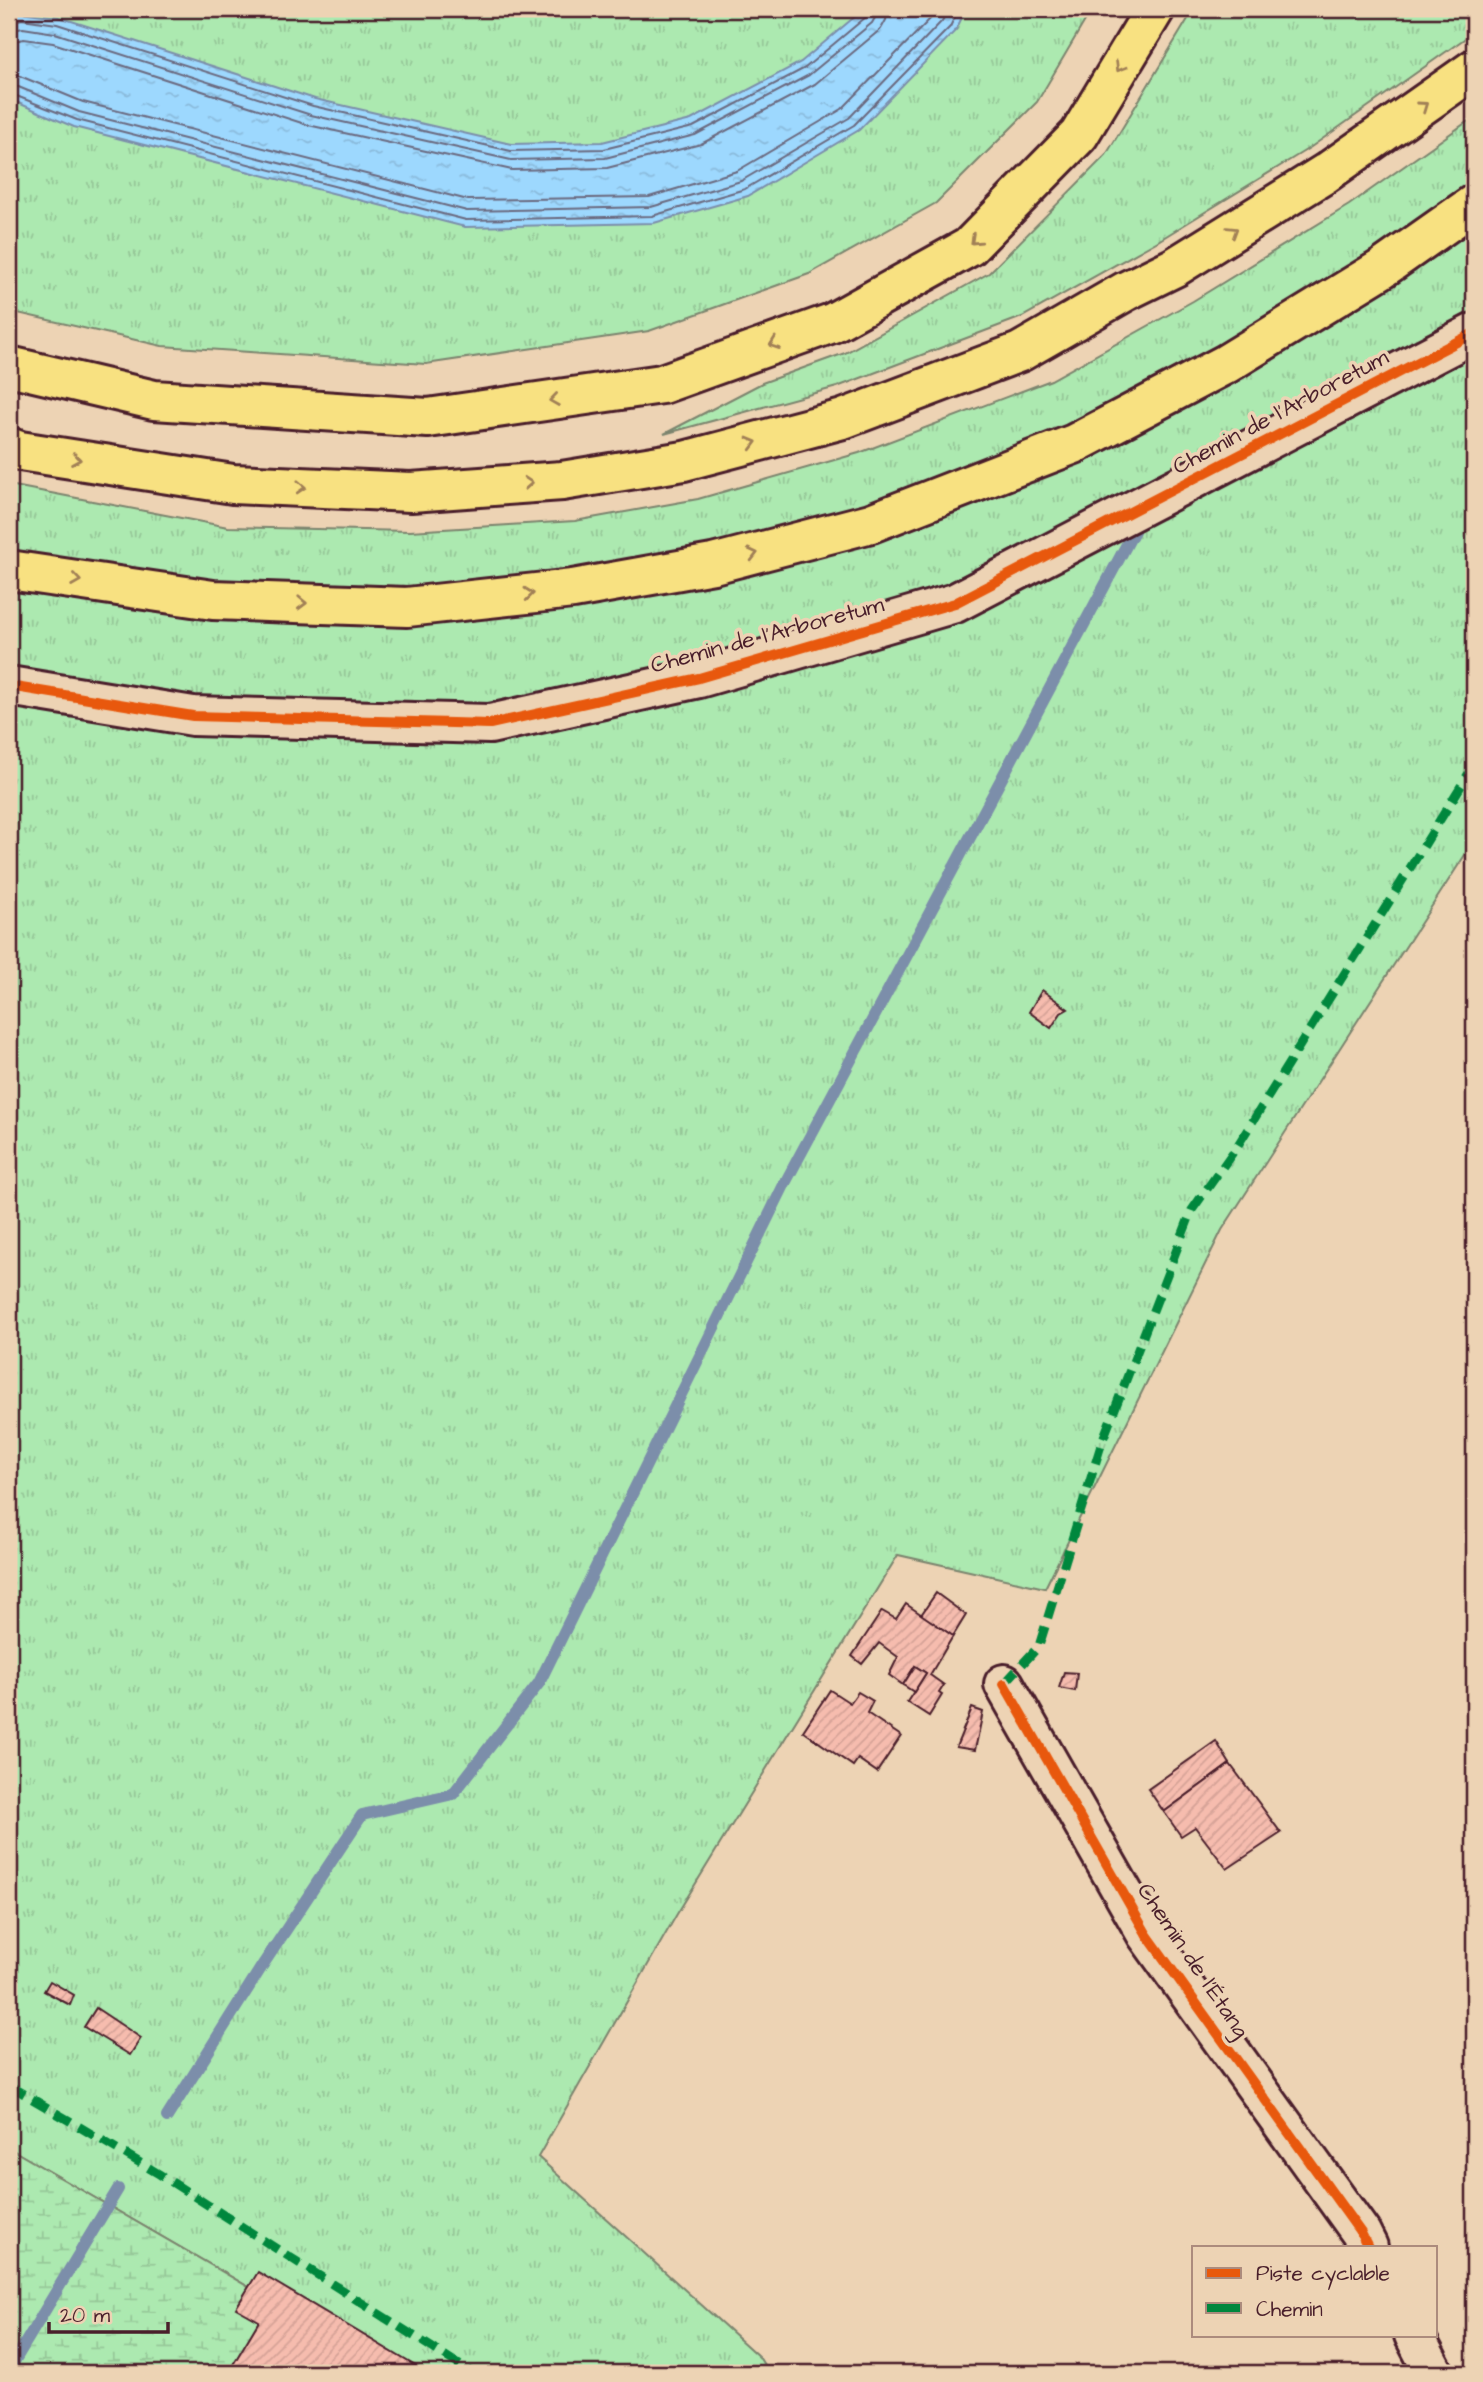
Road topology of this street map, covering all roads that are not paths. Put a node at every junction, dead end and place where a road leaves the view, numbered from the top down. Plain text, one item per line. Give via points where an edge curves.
1 (1155, 9) edge
2 (1474, 69) edge
3 (1474, 204) edge
4 (1474, 333) edge
5 (9, 366) edge
6 (9, 447) edge
7 (9, 570) edge
8 (9, 686) edge
9 (1004, 1684) dead end
10 (1368, 2246) edge
11 (1415, 2336) edge
12 (1434, 2373) edge

1 -> 5 highway via 1080,135 969,247 832,323 662,384 428,418 154,400
6 -> 2 highway via 233,484 411,492 562,481 684,461 843,419 1020,352 1175,267 1326,173
7 -> 3 highway via 213,600 407,607 573,589 713,564 870,523 1074,444 1226,364 1382,268
4 - 8 street, Chemin de l'Arboretum via 955,603 699,678 490,724 193,716
9 - 10 street, Chemin de l'Étang via 1147,1935
11 - 12 street

